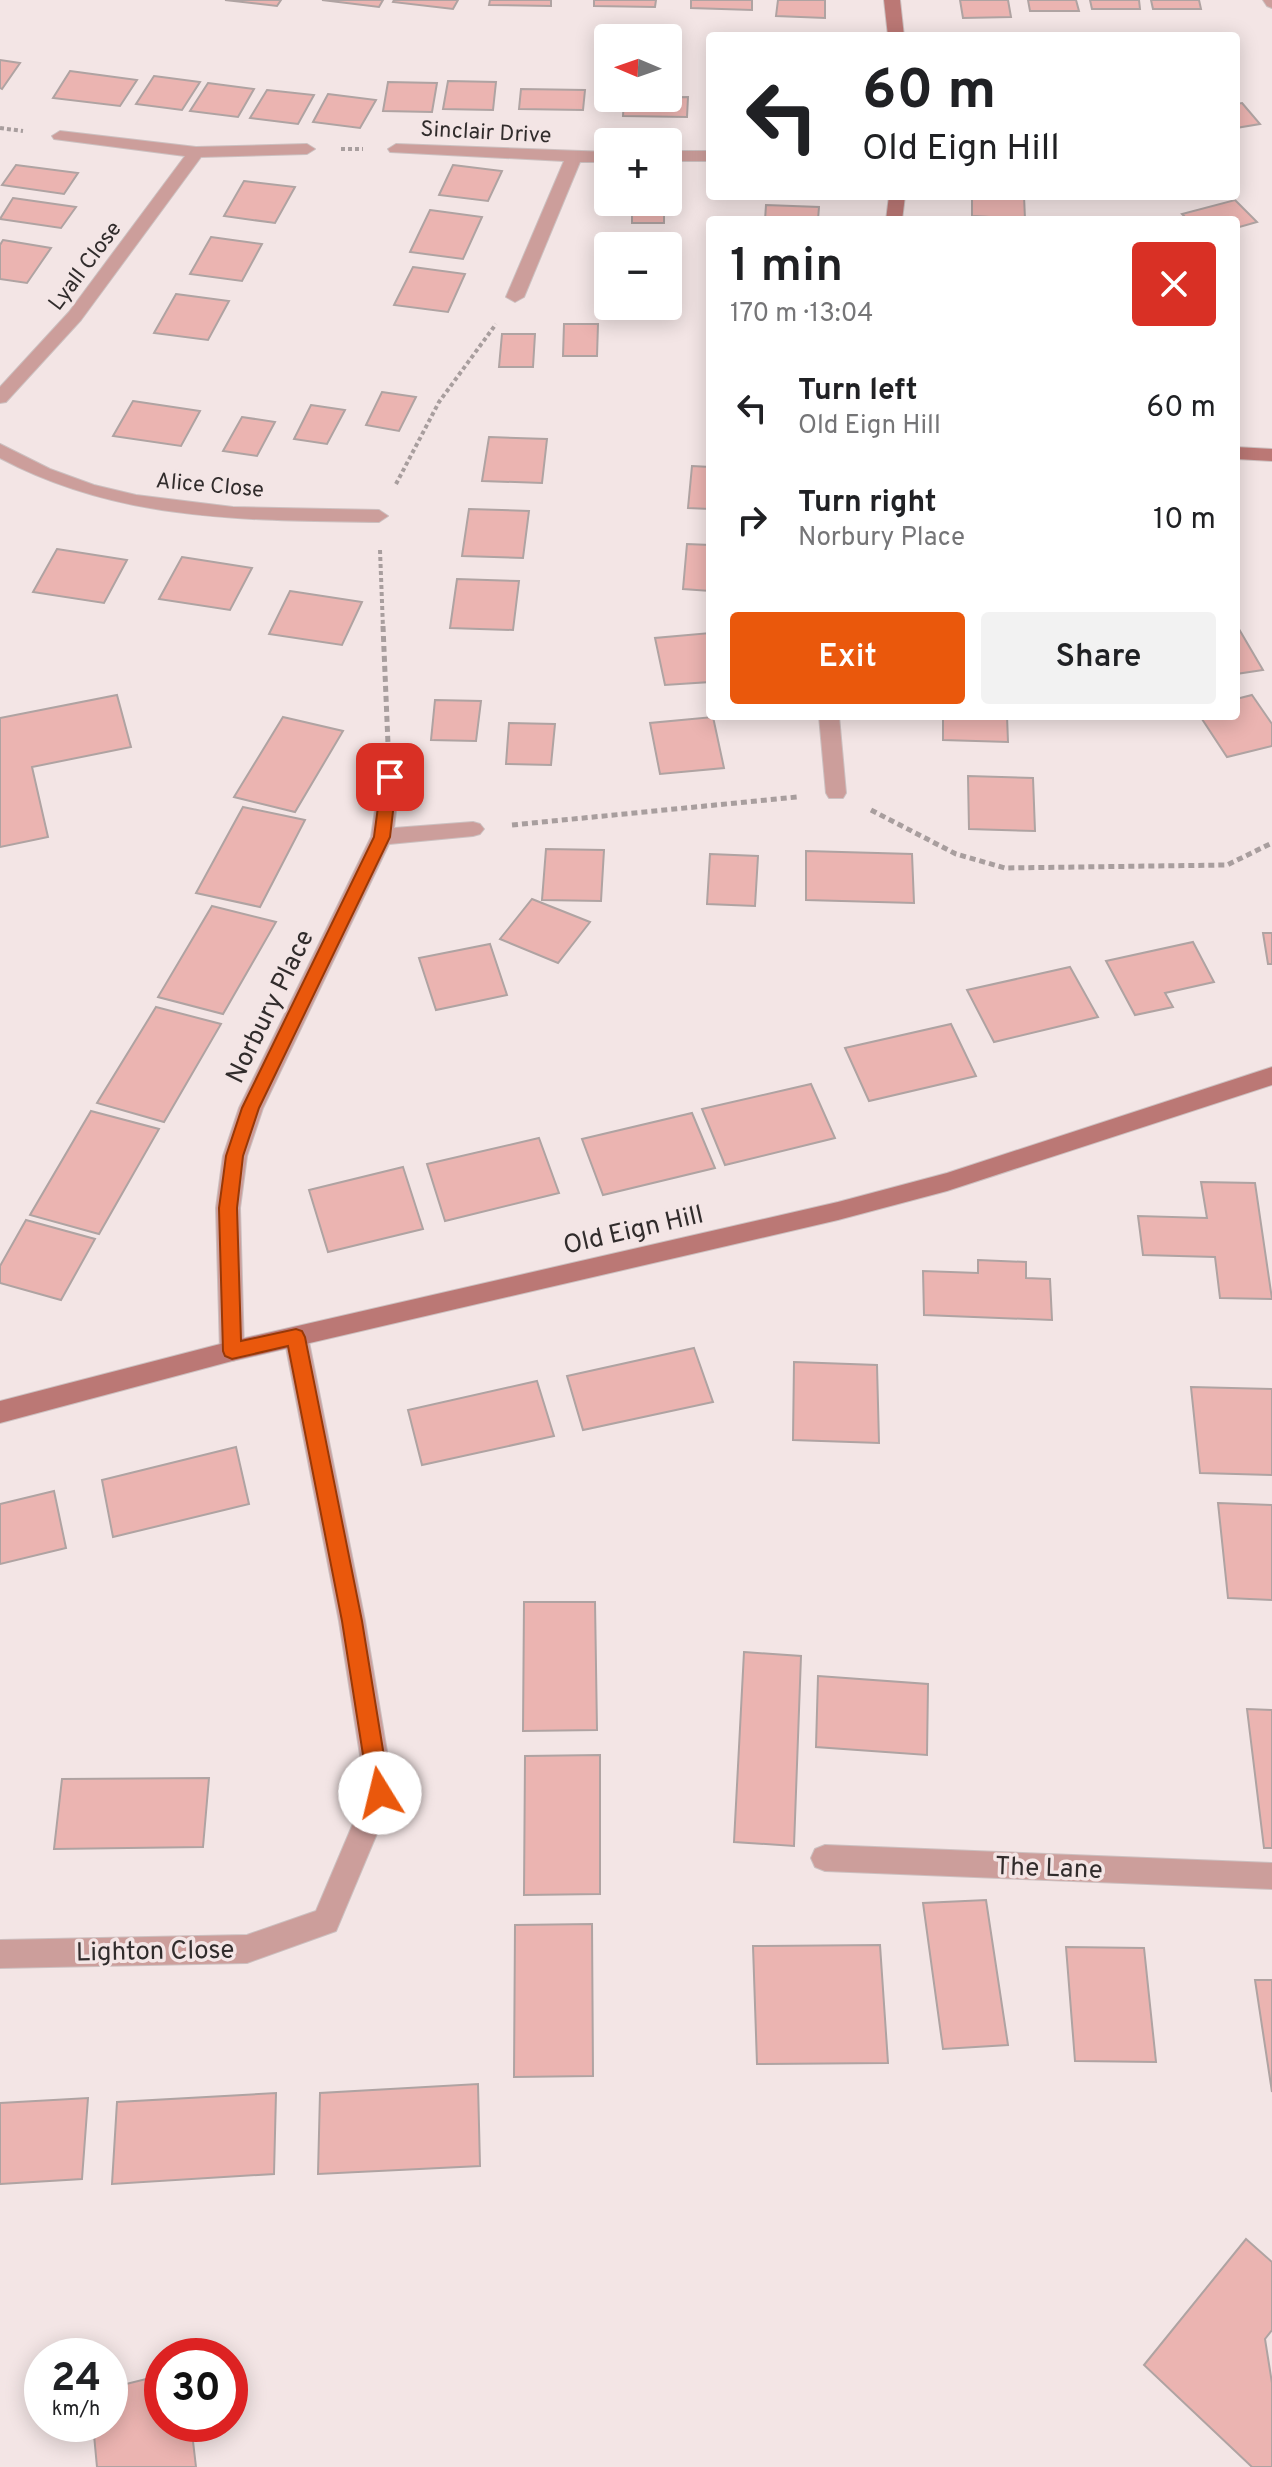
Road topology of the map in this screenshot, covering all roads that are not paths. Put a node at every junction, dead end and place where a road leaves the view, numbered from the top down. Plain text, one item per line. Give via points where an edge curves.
1 (892, 0) edge
2 (896, 32) edge
3 (60, 136) dead end
4 (307, 149) road end
5 (396, 149) road end
6 (196, 152) junction
7 (682, 156) edge
8 (706, 156) edge
9 (574, 157) junction
10 (594, 157) edge
11 (515, 297) road end
12 (0, 398) edge
13 (0, 450) edge
14 (1240, 453) edge
15 (1272, 455) edge
16 (379, 516) road end
17 (829, 720) edge
18 (390, 777) road end
19 (836, 793) road end
20 (473, 829) road end
21 (382, 837) junction
22 (1272, 1076) edge
23 (296, 1337) junction
24 (232, 1351) junction
25 (0, 1412) edge
26 (825, 1858) dead end
27 (1272, 1876) edge
28 (0, 1954) edge

1 - 2 street
3 - 6 street
4 - 6 street
5 - 9 street, Sinclair Drive
6 - 12 street, Lyall Close via 75,316
7 - 8 street
9 - 10 street, Sinclair Drive
9 - 11 street, Sinclair Drive
13 - 16 street, Alice Close via 60,482 169,509
14 - 15 street
17 - 19 street
18 - 21 street, Norbury Place
20 - 21 street
21 - 24 street, Norbury Place via 251,1108 235,1156 228,1208
22 - 23 street, Old Eign Hill via 947,1182
23 - 24 street, Old Eign Hill
23 - 28 street, Lighton Close via 380,1793 326,1921 247,1949
24 - 25 street, Old Eign Hill
26 - 27 street, The Lane

